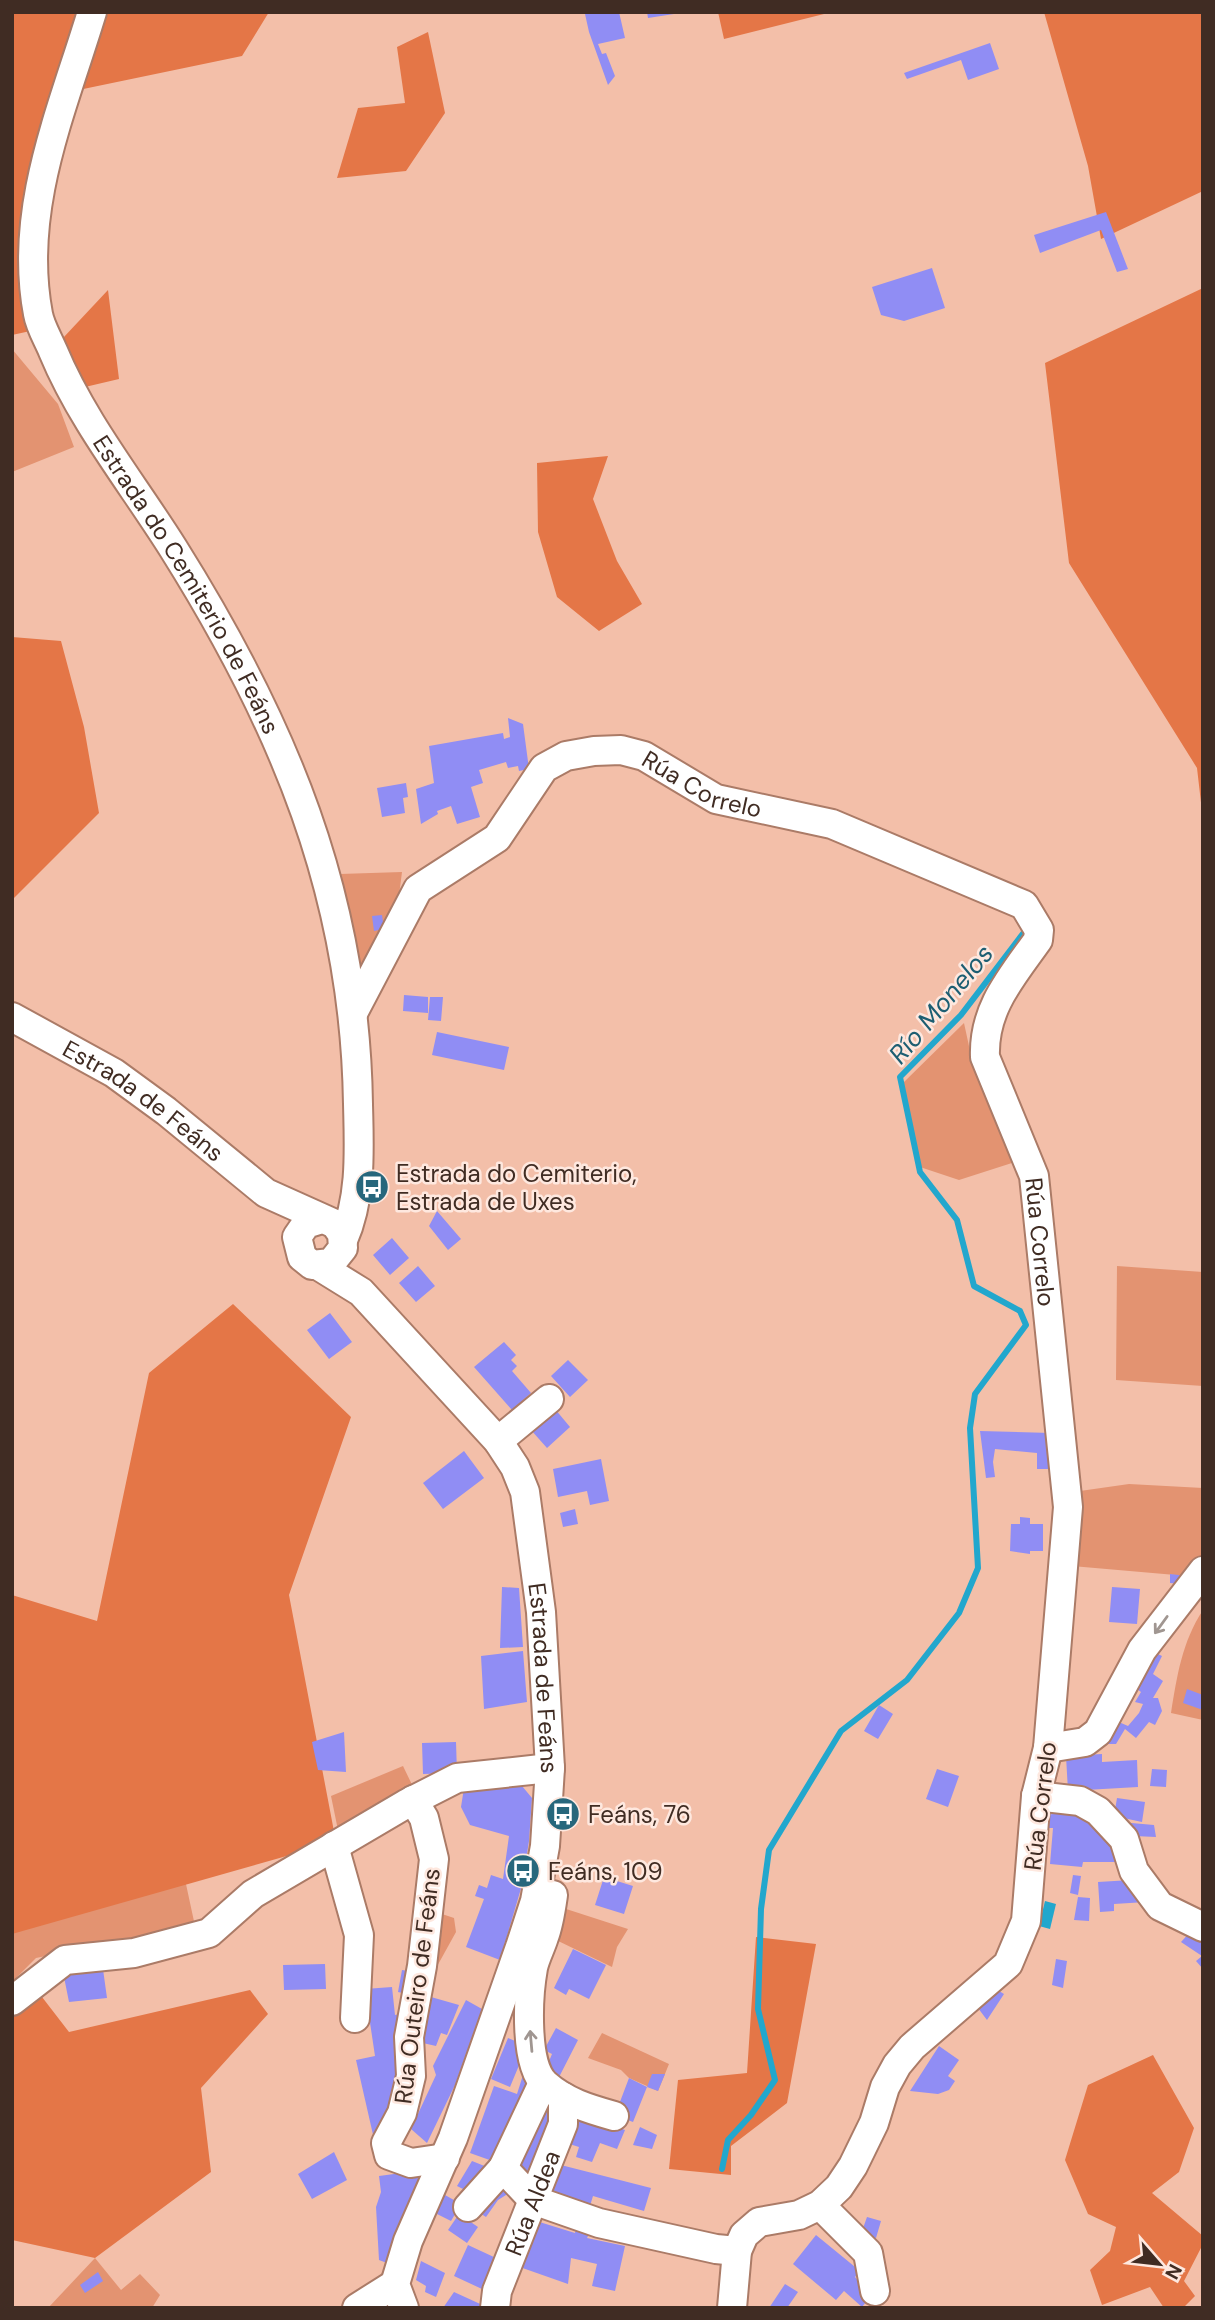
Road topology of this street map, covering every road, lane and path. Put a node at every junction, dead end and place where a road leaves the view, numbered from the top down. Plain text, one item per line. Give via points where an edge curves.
1 (92, 12) edge
2 (353, 1013) junction
3 (12, 1017) edge
4 (266, 1193) junction
5 (334, 1232) junction
6 (297, 1245) junction
7 (319, 1266) junction
8 (361, 1292) junction
9 (549, 1399) dead end
10 (498, 1441) junction
11 (1203, 1571) edge
12 (1048, 1748) junction
13 (550, 1768) junction
14 (1036, 1796) junction
15 (414, 1800) junction
16 (334, 1846) junction
17 (545, 1846) junction
18 (1203, 1927) edge
19 (12, 2001) edge
20 (355, 2018) dead end
21 (553, 2090) junction
22 (614, 2116) dead end
23 (444, 2158) junction
24 (502, 2168) junction
25 (533, 2200) junction
26 (820, 2205) junction
27 (468, 2207) dead end
28 (737, 2251) junction
29 (875, 2291) dead end
30 (400, 2296) edge
31 (358, 2308) edge
32 (495, 2308) edge
33 (732, 2308) edge

1 - 2 street, Estrada do Cemiterio de Feáns via 38,189 32,255 38,317 65,381 177,554 260,703 327,873
2 - 5 street, Estrada do Cemiterio de Feáns via 357,1166
2 - 12 street, Rúa Correlo via 418,889 497,838 544,768 566,756 594,751 621,750 643,756 716,799 832,824 1024,905 1031,912 1040,930 1038,940 997,998 984,1037 985,1057 1034,1176 1068,1507
3 - 4 street, Estrada de Feáns via 114,1073
4 - 5 street, Estrada de Feáns
4 - 6 street, Estrada de Feáns
5 - 6 street via 313,1220 301,1230
5 - 7 street via 331,1263
5 - 8 street, Estrada de Feáns
6 - 7 street, Estrada de Feáns via 302,1257
7 - 8 street, Estrada de Feáns
8 - 10 street, Estrada de Feáns
9 - 10 street
10 - 13 street, Estrada de Feáns via 525,1492 541,1612
11 -> 12 street via 1142,1650 1098,1732 1085,1742
12 - 14 street, Rúa Correlo
13 - 15 street via 457,1778
13 - 17 street, Estrada de Feáns
14 - 18 street via 1080,1801 1098,1811 1124,1839 1135,1871 1160,1906
14 - 26 street, Rúa Correlo via 1031,1893 1016,1950 998,1976 912,2047 897,2065 853,2166
15 - 16 street
15 - 23 street, Rúa Outeiro de Feáns via 424,1818 434,1859 409,2037 411,2076 402,2113 386,2143 388,2155 411,2163
16 - 19 street via 253,1894 209,1933 134,1953 65,1960
16 - 20 street via 359,1935
21 -> 17 street via 533,2062 529,2012 533,1967 557,1873
17 - 23 street, Estrada de Feáns via 535,1901
21 - 22 street via 582,2107
21 - 24 street
21 - 25 street, Rúa Aldea via 563,2124
23 - 30 street, Estrada de Feáns via 408,2241
24 - 25 street
24 - 27 street
25 - 28 street via 600,2223
25 - 32 street, Rúa Aldea via 497,2291
26 - 28 street, Rúa Correlo via 799,2215 759,2222 750,2227
26 - 29 street via 868,2253
28 - 33 street
30 - 31 street

